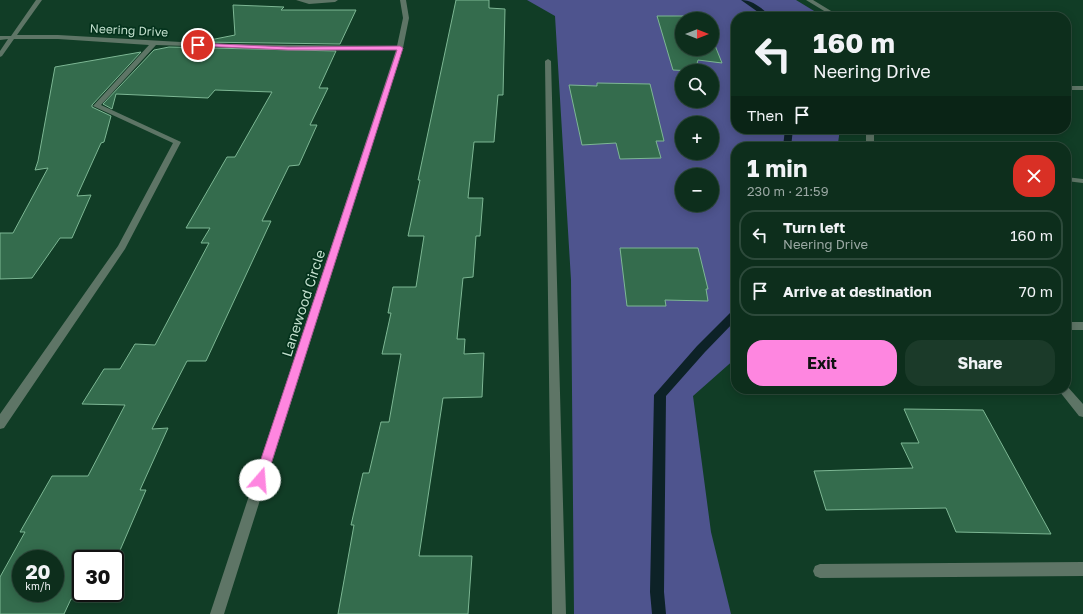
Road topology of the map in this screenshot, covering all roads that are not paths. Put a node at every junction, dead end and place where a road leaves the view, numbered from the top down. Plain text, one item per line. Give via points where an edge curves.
1 (39, 0) edge
2 (299, 0) edge
3 (335, 0) edge
4 (404, 0) edge
5 (809, 0) edge
6 (829, 12) edge
7 (12, 37) junction
8 (0, 38) edge
9 (154, 43) junction
10 (400, 48) junction
11 (0, 54) edge
12 (548, 62) dead end
13 (1071, 88) edge
14 (1083, 88) edge
15 (1071, 180) edge
16 (1083, 181) edge
17 (1071, 326) edge
18 (1083, 326) edge
19 (1068, 394) edge
20 (1083, 412) edge
21 (0, 424) edge
22 (1083, 568) edge
23 (820, 571) dead end
24 (217, 614) edge
25 (560, 614) edge

1 - 7 street
2 - 3 street
4 - 10 street, Lanewood Circle via 406,28
5 - 6 street
7 - 8 street, Neering Drive
7 - 9 street, Neering Drive
7 - 11 street
9 - 10 street, Neering Drive via 288,48
9 - 21 street via 97,106 177,142 122,246
10 - 24 street, Lanewood Circle
12 - 25 street
13 - 14 street
15 - 16 street
17 - 18 street
19 - 20 street
22 - 23 street

